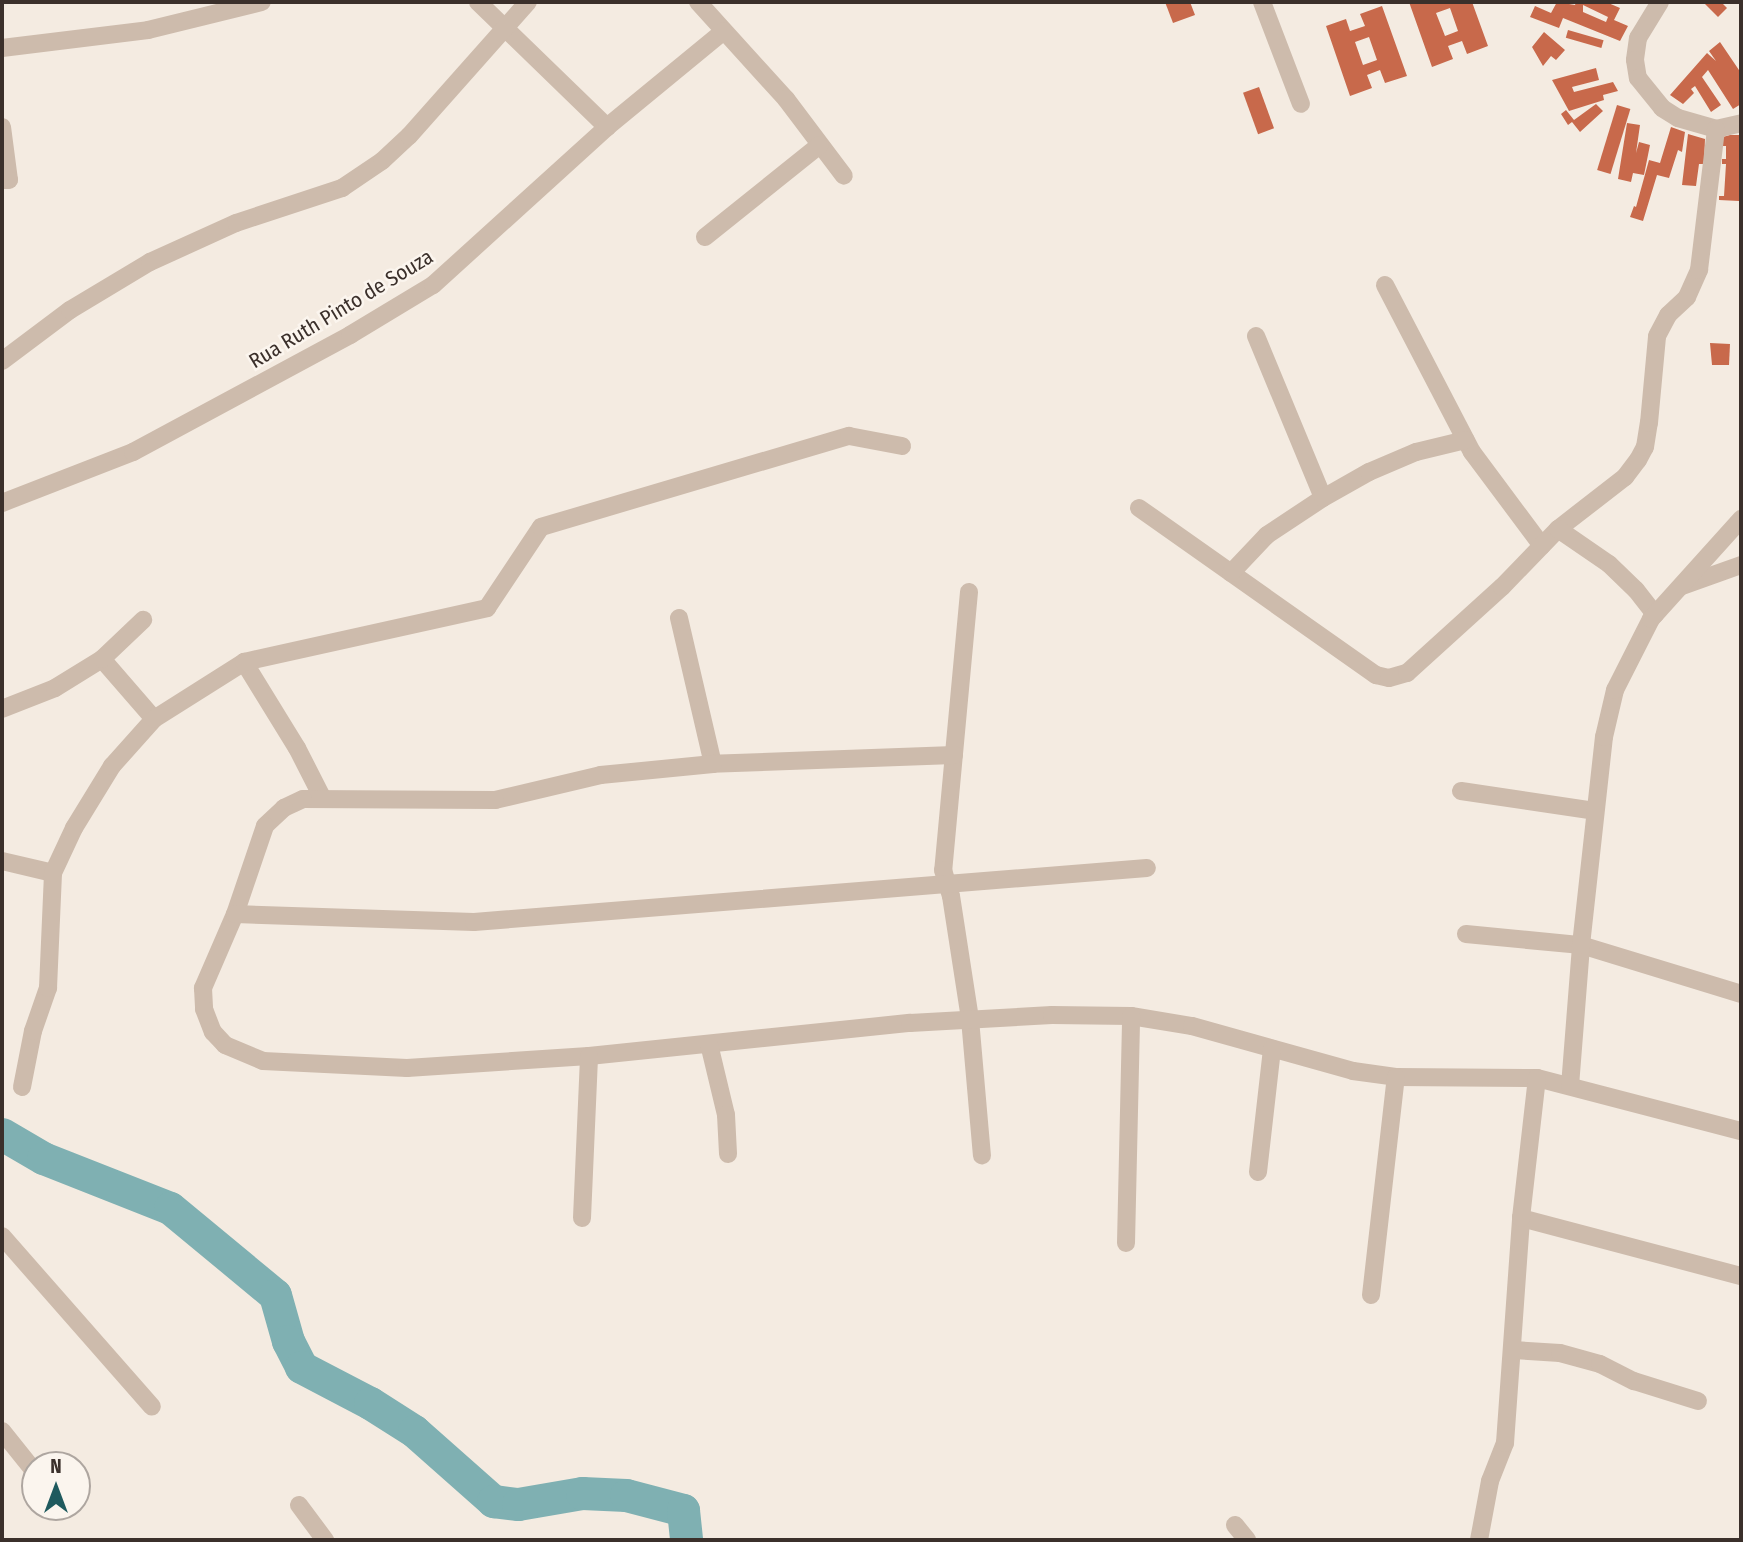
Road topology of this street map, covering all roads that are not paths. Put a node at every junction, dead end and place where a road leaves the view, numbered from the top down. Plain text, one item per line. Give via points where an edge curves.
1 (262, 2) edge
2 (478, 2) edge
3 (528, 2) edge
4 (698, 2) edge
5 (1262, 2) edge
6 (1660, 2) edge
7 (504, 26) junction
8 (724, 31) junction
9 (2, 48) edge
10 (1301, 104) dead end
11 (1741, 123) edge
12 (2, 127) edge
13 (607, 127) junction
14 (1716, 129) junction
15 (820, 145) junction
16 (844, 176) dead end
17 (6, 180) edge
18 (705, 237) dead end
19 (1385, 285) dead end
20 (1256, 337) dead end
21 (2, 361) edge
22 (1466, 440) junction
23 (902, 446) dead end
24 (1323, 498) junction
25 (2, 503) edge
26 (1139, 508) dead end
27 (1741, 519) edge
28 (1558, 529) junction
29 (1542, 546) junction
30 (1741, 565) edge
31 (1231, 573) junction
32 (1678, 587) junction
33 (969, 592) dead end
34 (1655, 614) junction
35 (679, 618) dead end
36 (143, 620) dead end
37 (102, 659) junction
38 (244, 662) junction
39 (2, 709) edge
40 (154, 719) junction
41 (954, 755) junction
42 (713, 764) junction
43 (1461, 791) dead end
44 (323, 799) junction
45 (1595, 811) junction
46 (2, 861) edge
47 (1147, 868) dead end
48 (54, 873) junction
49 (947, 882) junction
50 (235, 914) junction
51 (1465, 934) dead end
52 (1581, 946) junction
53 (1741, 994) edge
54 (1131, 1016) junction
55 (970, 1019) junction
56 (709, 1044) junction
57 (1272, 1049) junction
58 (589, 1056) junction
59 (1396, 1077) junction
60 (1537, 1078) junction
61 (1570, 1086) junction
62 (22, 1087) dead end
63 (1741, 1131) edge
64 (728, 1154) dead end
65 (982, 1155) dead end
66 (1258, 1171) dead end
67 (582, 1218) dead end
68 (1521, 1218) junction
69 (2, 1236) edge
70 (1126, 1243) dead end
71 (1741, 1276) edge
72 (1371, 1294) dead end
73 (1513, 1350) junction
74 (1699, 1401) dead end
75 (152, 1406) dead end
76 (2, 1431) edge
77 (21, 1455) edge
78 (299, 1505) dead end
79 (1235, 1525) dead end
80 (325, 1540) edge
81 (1247, 1540) edge
82 (1479, 1540) edge

1 - 9 street via 148,30
2 - 7 street
3 - 7 street
4 - 8 street
5 - 10 street
6 - 14 street via 1638,38 1637,78 1662,108 1678,118
7 - 13 street
7 - 21 street via 409,136 342,188 236,223 150,262 70,310
8 - 13 street, Rua Ruth Pinto de Souza
8 - 15 street via 786,99
11 - 14 street
12 - 17 street
13 - 25 street, Rua Ruth Pinto de Souza via 433,285 133,452
14 - 28 street via 1699,270 1687,297 1668,315 1657,336 1645,447 1625,477
15 - 16 street
15 - 18 street
19 - 22 street
20 - 24 street
22 - 24 street via 1416,452
22 - 29 street
23 - 38 street via 849,436 541,527 487,608
24 - 31 street via 1267,535
26 - 31 street
27 - 32 street
28 - 29 street
28 - 34 street via 1609,564
29 - 31 street via 1436,648 1398,677 1376,674
30 - 32 street
32 - 34 street
33 - 41 street
34 - 45 street via 1615,690
35 - 42 street
36 - 37 street
37 - 39 street via 55,688
37 - 40 street
38 - 40 street
38 - 44 street
40 - 48 street via 112,766 74,828
41 - 42 street
41 - 49 street via 943,870
42 - 44 street via 601,775 495,800
43 - 45 street
44 - 50 street via 303,799 265,825
45 - 52 street
46 - 48 street
47 - 49 street
48 - 62 street via 50,974
49 - 50 street via 474,922
49 - 55 street
50 - 58 street via 203,988 203,998 213,1032 243,1055 263,1061 407,1068
51 - 52 street
52 - 53 street
52 - 61 street
54 - 55 street
54 - 57 street via 1192,1026
54 - 70 street
55 - 56 street
55 - 65 street
56 - 58 street
56 - 64 street via 726,1115
57 - 59 street via 1353,1071
57 - 66 street
58 - 67 street
59 - 60 street
59 - 72 street
60 - 61 street
60 - 68 street
61 - 63 street
68 - 71 street
68 - 73 street
69 - 75 street
73 - 74 street via 1560,1353
73 - 82 street via 1505,1443 1490,1481
76 - 77 street
78 - 80 street
79 - 81 street

